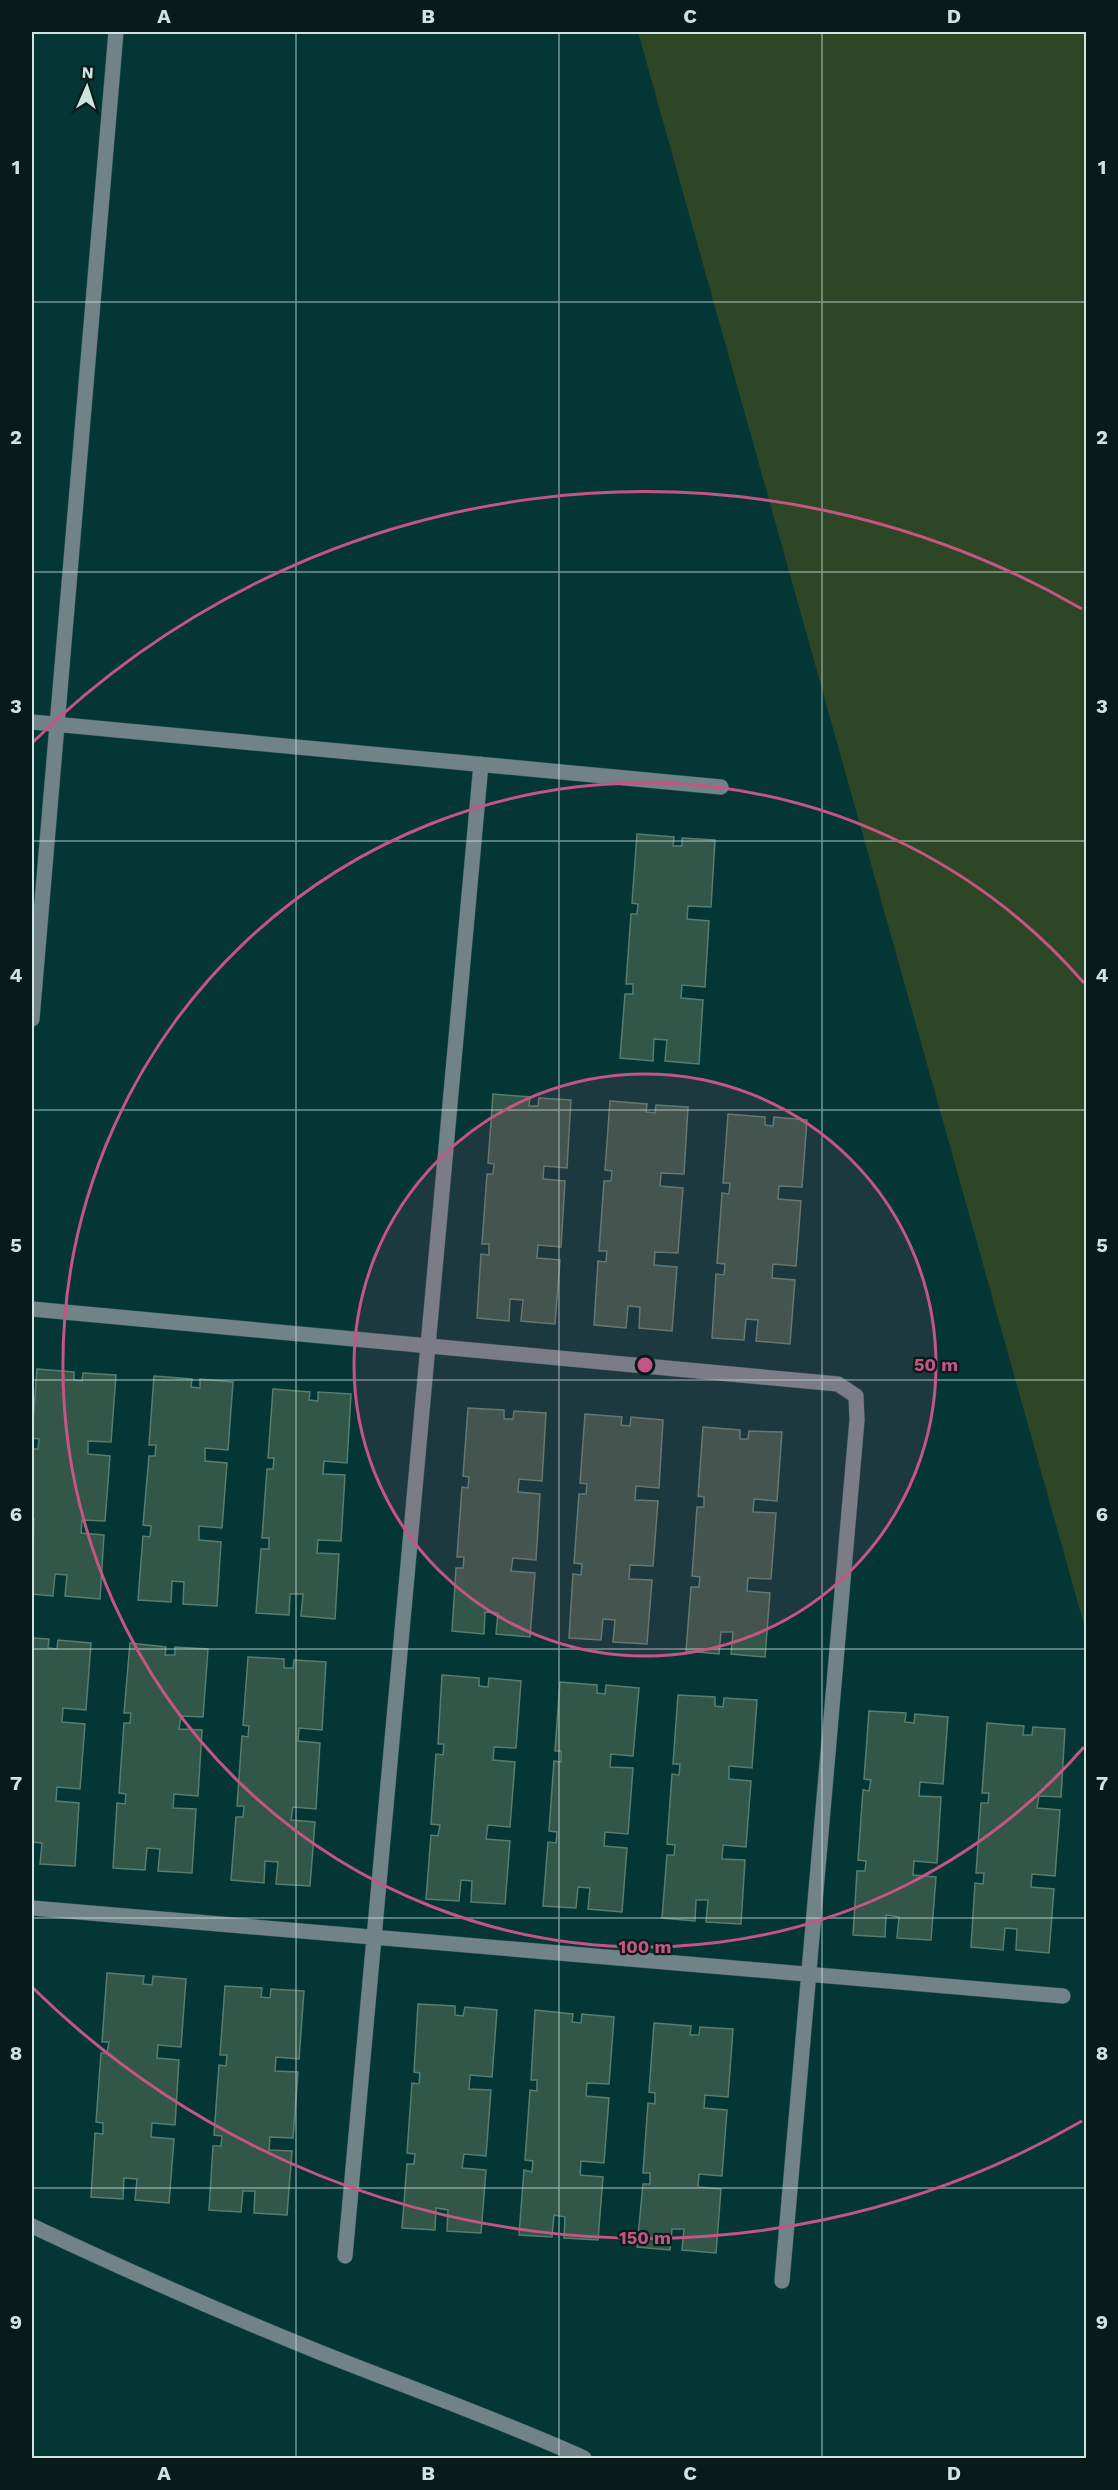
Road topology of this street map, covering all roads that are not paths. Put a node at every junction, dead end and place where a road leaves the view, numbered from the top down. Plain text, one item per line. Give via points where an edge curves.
1 (116, 32) edge
2 (32, 722) edge
3 (57, 724) junction
4 (481, 764) junction
5 (721, 787) dead end
6 (32, 1019) edge
7 (32, 1309) edge
8 (428, 1346) junction
9 (32, 1908) edge
10 (374, 1938) junction
11 (809, 1974) junction
12 (1063, 1995) dead end
13 (32, 2226) edge
14 (345, 2256) dead end
15 (782, 2281) dead end
16 (584, 2458) edge

1 - 3 street
2 - 3 street
3 - 4 street
3 - 6 street
4 - 5 street
4 - 8 street
7 - 8 street
8 - 10 street
8 - 11 street via 838,1384 856,1396
9 - 10 street
10 - 11 street
10 - 14 street
11 - 12 street
11 - 15 street
13 - 16 street via 187,2296

